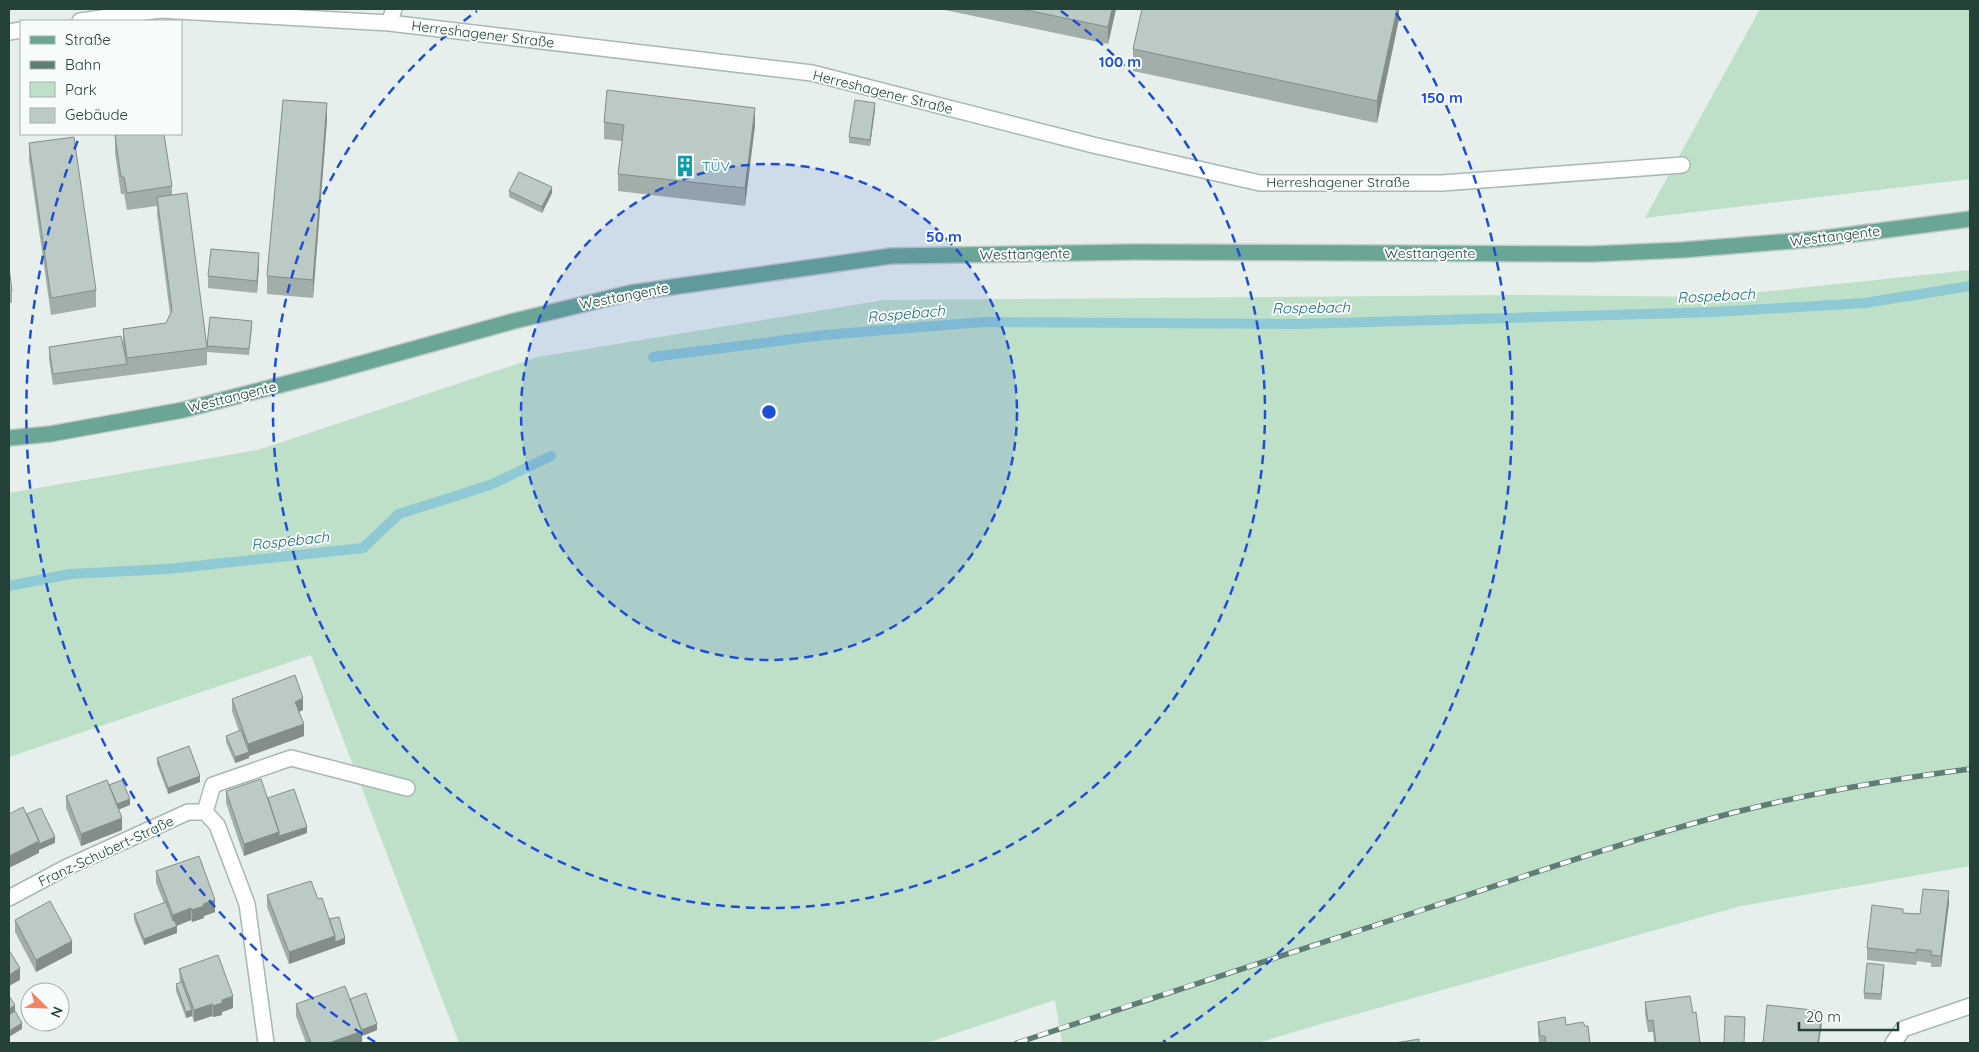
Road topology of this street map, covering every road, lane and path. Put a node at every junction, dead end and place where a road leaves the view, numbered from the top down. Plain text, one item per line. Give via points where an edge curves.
1 (392, 16) edge
2 (87, 20) edge
3 (1682, 165) dead end
4 (1970, 219) edge
5 (9, 438) edge
6 (407, 788) dead end
7 (205, 812) junction
8 (9, 898) edge
9 (1970, 1006) edge
10 (266, 1043) edge
11 (1893, 1043) edge

1 - 2 street, Herreshagener Straße via 160,10
1 - 3 street, Herreshagener Straße via 812,73 1093,145 1260,182 1442,183
4 - 5 main road, Westtangente via 1817,240 1592,254 1134,252 891,256 630,292 514,320 183,410 50,434
6 - 7 street via 290,758 213,785
7 - 8 street, Franz-Schubert-Straße via 188,812 65,868
7 - 10 street via 217,825 246,904
9 - 11 street via 1903,1029

